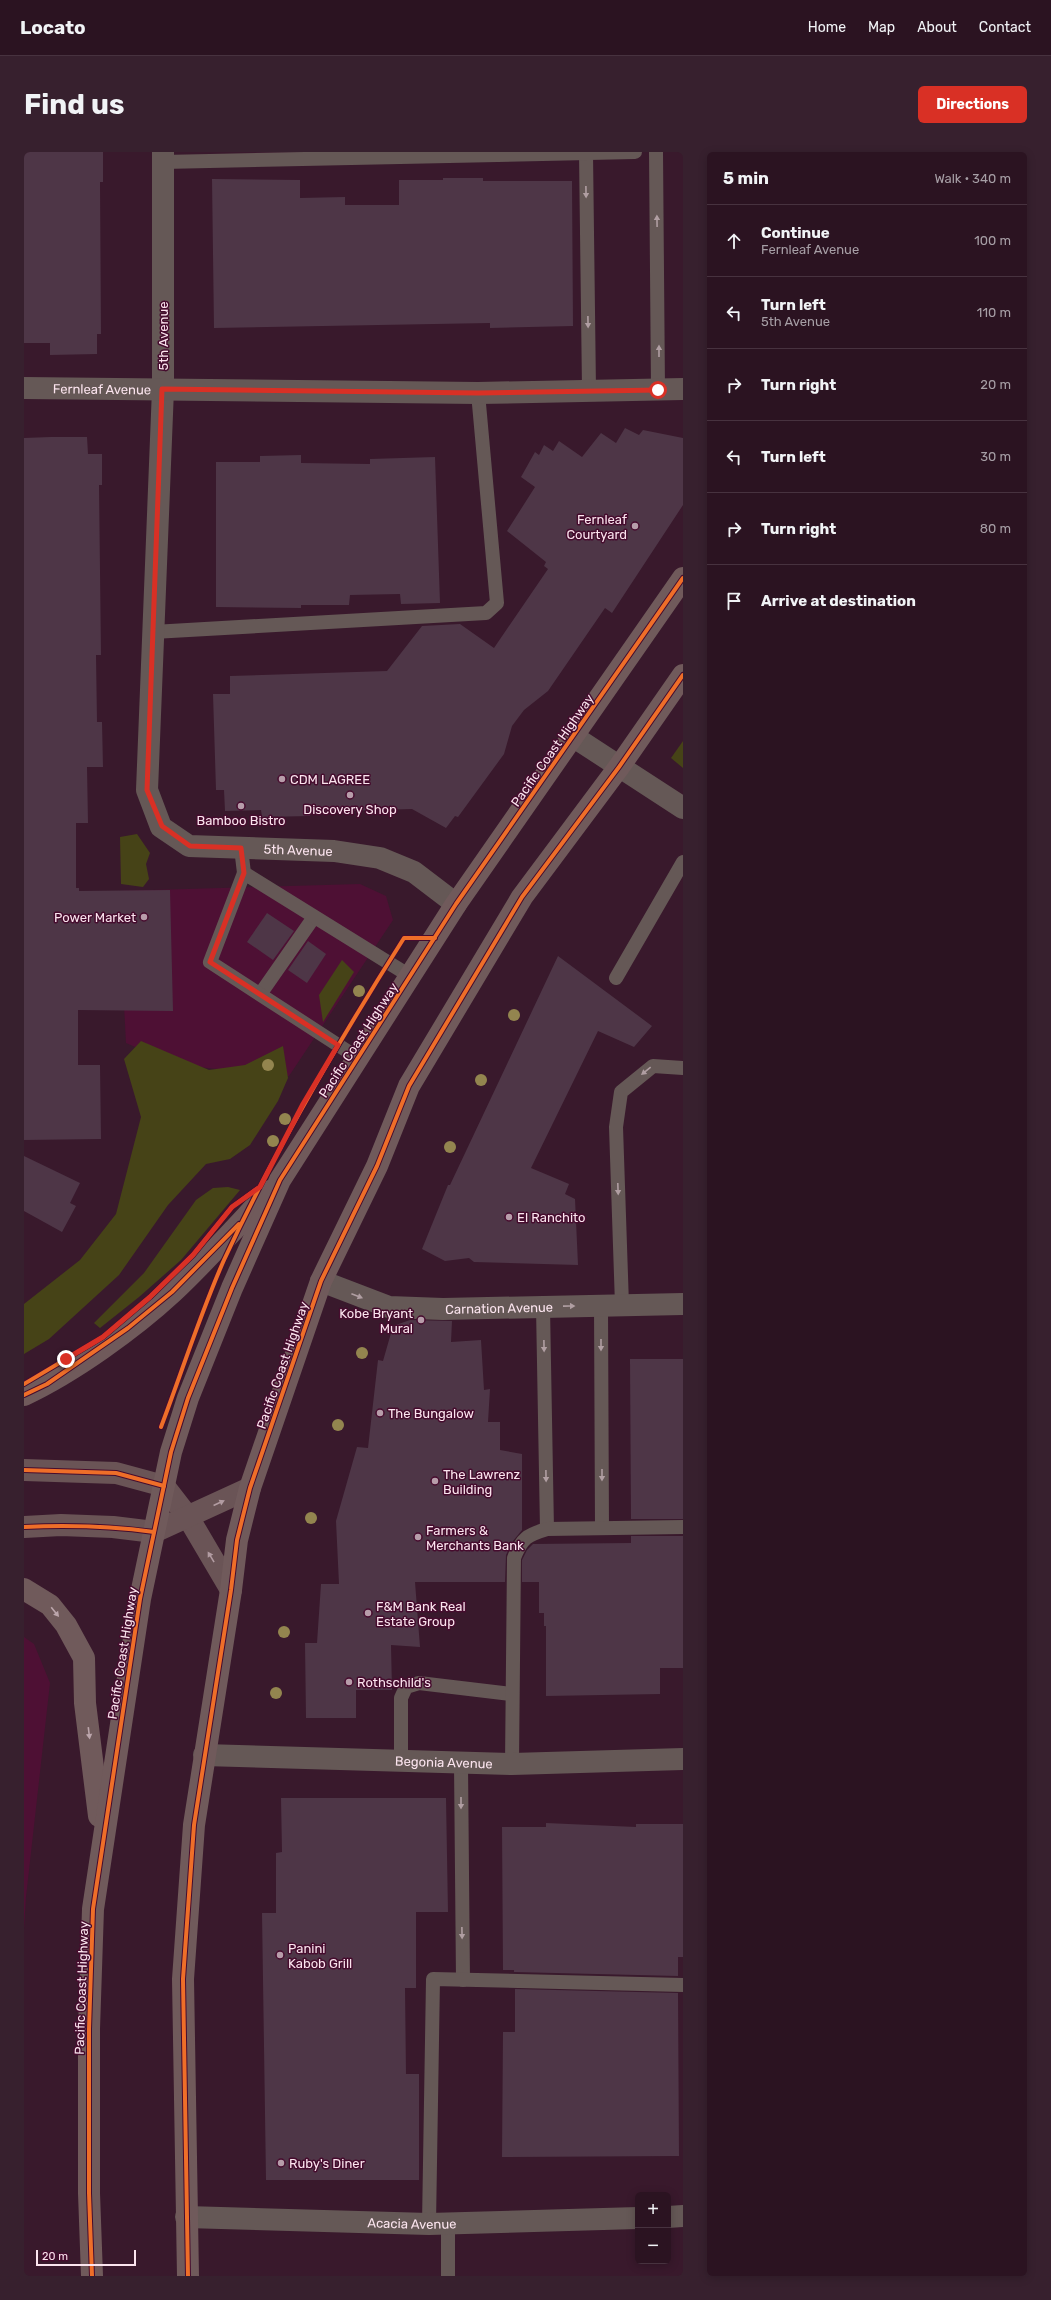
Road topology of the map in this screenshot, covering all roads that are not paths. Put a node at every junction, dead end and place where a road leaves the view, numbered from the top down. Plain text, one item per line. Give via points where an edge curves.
1 (635, 152) edge
2 (656, 152) edge
3 (586, 153) edge
4 (163, 157) edge
5 (24, 388) edge
6 (162, 389) junction
7 (683, 389) edge
8 (589, 390) junction
9 (658, 390) junction
10 (478, 393) junction
11 (683, 578) edge
12 (153, 632) junction
13 (683, 675) edge
14 (574, 737) junction
15 (619, 767) junction
16 (683, 808) edge
17 (241, 848) junction
18 (683, 862) edge
19 (244, 873) junction
20 (456, 904) junction
21 (314, 917) junction
22 (410, 976) junction
23 (616, 978) dead end
24 (261, 993) junction
25 (358, 1058) junction
26 (683, 1068) edge
27 (280, 1180) junction
28 (321, 1281) junction
29 (683, 1304) edge
30 (611, 1305) junction
31 (543, 1307) junction
32 (24, 1395) edge
33 (24, 1470) edge
34 (164, 1486) junction
35 (250, 1488) junction
36 (188, 1517) junction
37 (24, 1527) edge
38 (683, 1527) edge
39 (602, 1528) junction
40 (547, 1529) junction
41 (154, 1532) junction
42 (24, 1589) edge
43 (231, 1590) junction
44 (511, 1694) junction
45 (204, 1755) junction
46 (683, 1759) edge
47 (401, 1762) junction
48 (461, 1764) junction
49 (512, 1764) junction
50 (103, 1844) junction
51 (463, 1980) junction
52 (683, 1985) edge
53 (683, 2216) edge
54 (186, 2217) junction
55 (671, 2217) edge
56 (635, 2218) edge
57 (438, 2224) junction
58 (92, 2276) edge
59 (188, 2276) edge
60 (448, 2276) edge

1 - 3 lane
9 -> 2 lane
3 - 4 lane
3 -> 8 lane
4 - 6 street, 5th Avenue
5 - 6 street, Fernleaf Avenue
6 - 10 street, Fernleaf Avenue
6 - 12 street, 5th Avenue
7 - 9 street, Fernleaf Avenue
8 - 9 street, Fernleaf Avenue
8 - 10 street, Fernleaf Avenue
10 - 12 lane via 497,603 486,613
11 - 14 highway, Pacific Coast Highway
12 - 17 street, 5th Avenue via 147,790 162,826 190,846
13 - 15 highway, Pacific Coast Highway
14 - 15 street
14 - 20 highway, Pacific Coast Highway
15 - 16 street
15 - 28 highway, Pacific Coast Highway via 522,896 409,1086 377,1166
17 - 19 lane
17 - 20 street, 5th Avenue via 334,851 380,858 414,872
18 - 23 lane
19 - 21 lane
19 - 24 lane via 210,962
20 - 22 highway, Pacific Coast Highway
21 - 22 lane
21 - 24 lane
22 - 25 highway, Pacific Coast Highway
24 - 25 lane
25 - 27 highway, Pacific Coast Highway
26 -> 30 lane via 653,1066 621,1092 616,1127
27 - 32 highway via 172,1292 101,1348 47,1384
27 - 34 highway, Pacific Coast Highway via 232,1288 188,1398
28 -> 31 street, Carnation Avenue via 389,1307
28 - 35 highway, Pacific Coast Highway
29 - 30 street, Carnation Avenue
31 -> 30 street, Carnation Avenue
30 -> 39 lane
31 -> 40 lane
33 - 34 main road via 116,1473
34 - 36 main road
34 - 41 highway, Pacific Coast Highway
36 -> 35 main road
35 - 43 highway, Pacific Coast Highway via 237,1540
36 - 41 main road
43 -> 36 main road
37 - 41 main road via 61,1525
38 - 39 lane
39 - 40 lane
40 - 44 lane via 528,1535 519,1544 514,1558
41 - 50 highway, Pacific Coast Highway via 139,1607
42 -> 50 highway via 50,1605 66,1626 84,1658 85,1703
43 - 45 highway, Pacific Coast Highway
44 - 47 lane via 419,1683 406,1687 401,1698
44 - 49 lane
45 - 47 street, Begonia Avenue
45 - 54 highway, Pacific Coast Highway via 194,1825 183,1979
46 - 49 street, Begonia Avenue
47 - 48 street, Begonia Avenue
48 - 49 street, Begonia Avenue
48 -> 51 lane
50 - 58 highway, Pacific Coast Highway via 94,1909 88,2029
51 - 52 lane
51 - 57 lane via 433,1979
53 - 55 street
54 - 57 street, Acacia Avenue
54 - 59 highway, Pacific Coast Highway
56 - 57 street, Acacia Avenue
57 - 60 lane

